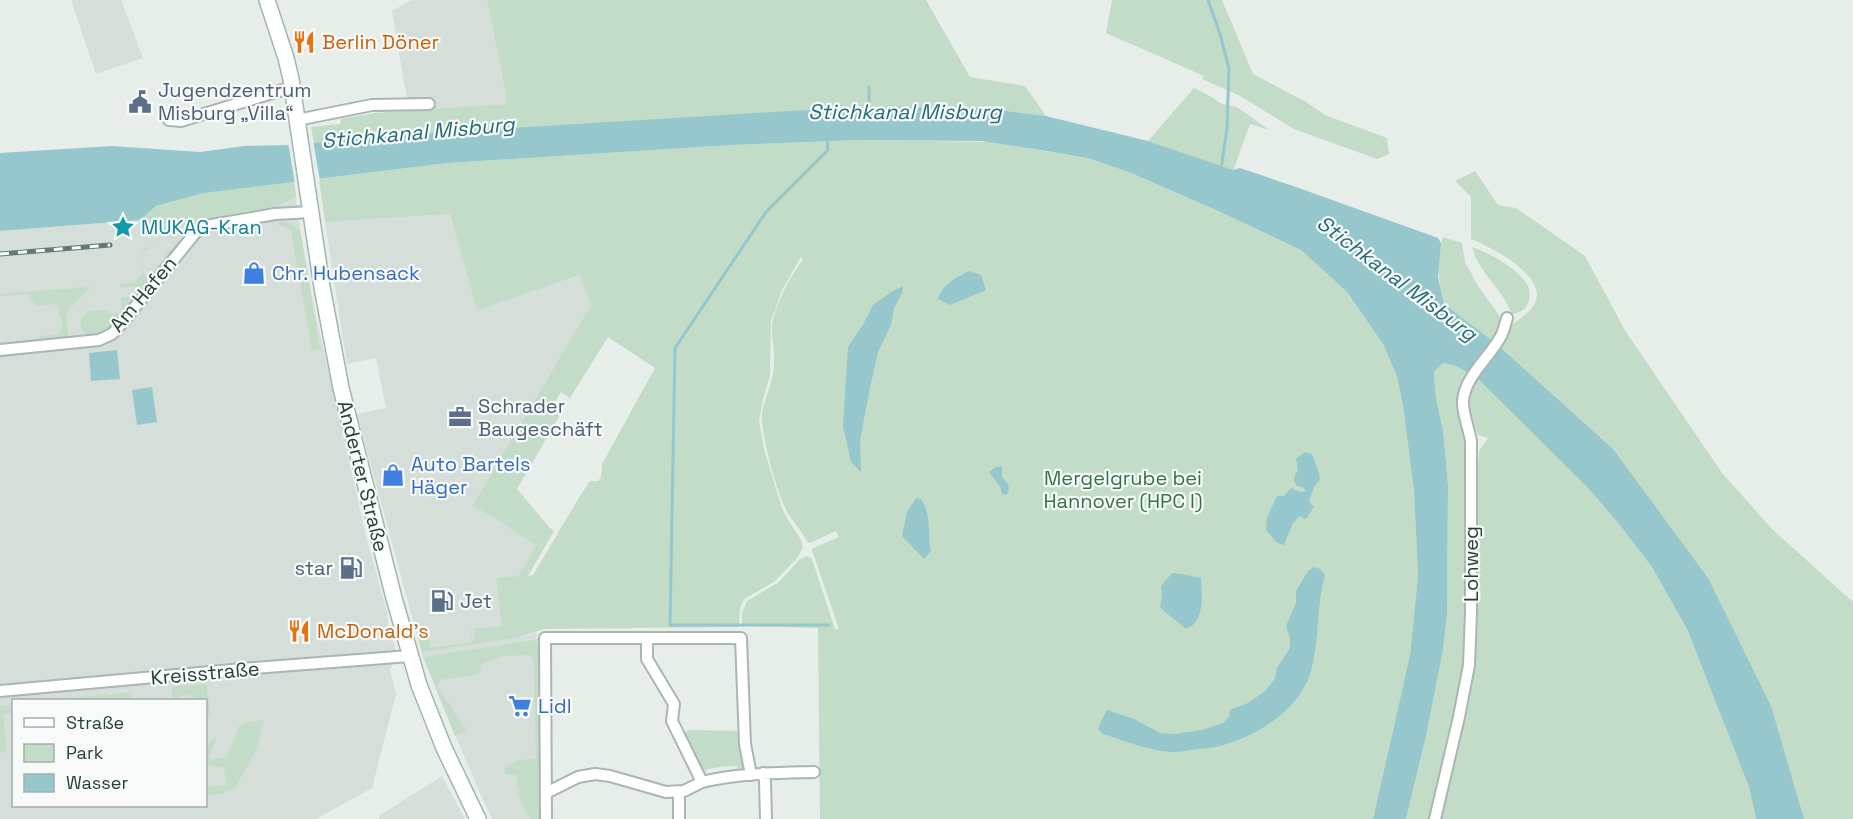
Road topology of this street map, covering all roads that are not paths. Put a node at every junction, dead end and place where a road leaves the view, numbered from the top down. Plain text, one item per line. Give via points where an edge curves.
1 (267, 0) edge
2 (292, 87) junction
3 (429, 104) dead end
4 (169, 120) dead end
5 (298, 127) junction
6 (311, 212) junction
7 (1507, 318) dead end
8 (0, 350) edge
9 (647, 639) junction
10 (410, 656) junction
11 (0, 691) edge
12 (814, 772) dead end
13 (763, 774) junction
14 (751, 775) junction
15 (702, 782) junction
16 (679, 792) junction
17 (546, 793) junction
18 (478, 819) edge
19 (546, 819) edge
20 (679, 819) edge
21 (766, 819) edge
22 (1435, 819) edge

1 - 2 main road, Anderter Straße
2 - 4 street via 181,121
2 - 5 main road, Anderter Straße
3 - 5 street via 372,105
5 - 6 main road, Anderter Straße
6 - 8 street, Am Hafen via 200,227 112,334 99,340
6 - 10 main road, Anderter Straße via 341,388
7 - 22 street, Lohweg via 1500,338 1469,382 1463,405 1471,441 1469,664
9 - 14 street via 741,638 745,744
9 - 15 street via 647,659 674,704 672,721
9 - 17 street via 545,638
10 - 11 street, Kreisstraße
10 - 18 main road, Anderter Straße via 435,726
12 - 13 street
13 - 14 street
13 - 21 street
14 - 15 street
15 - 16 street
16 - 17 street via 595,774 578,777
16 - 20 street
17 - 19 street

